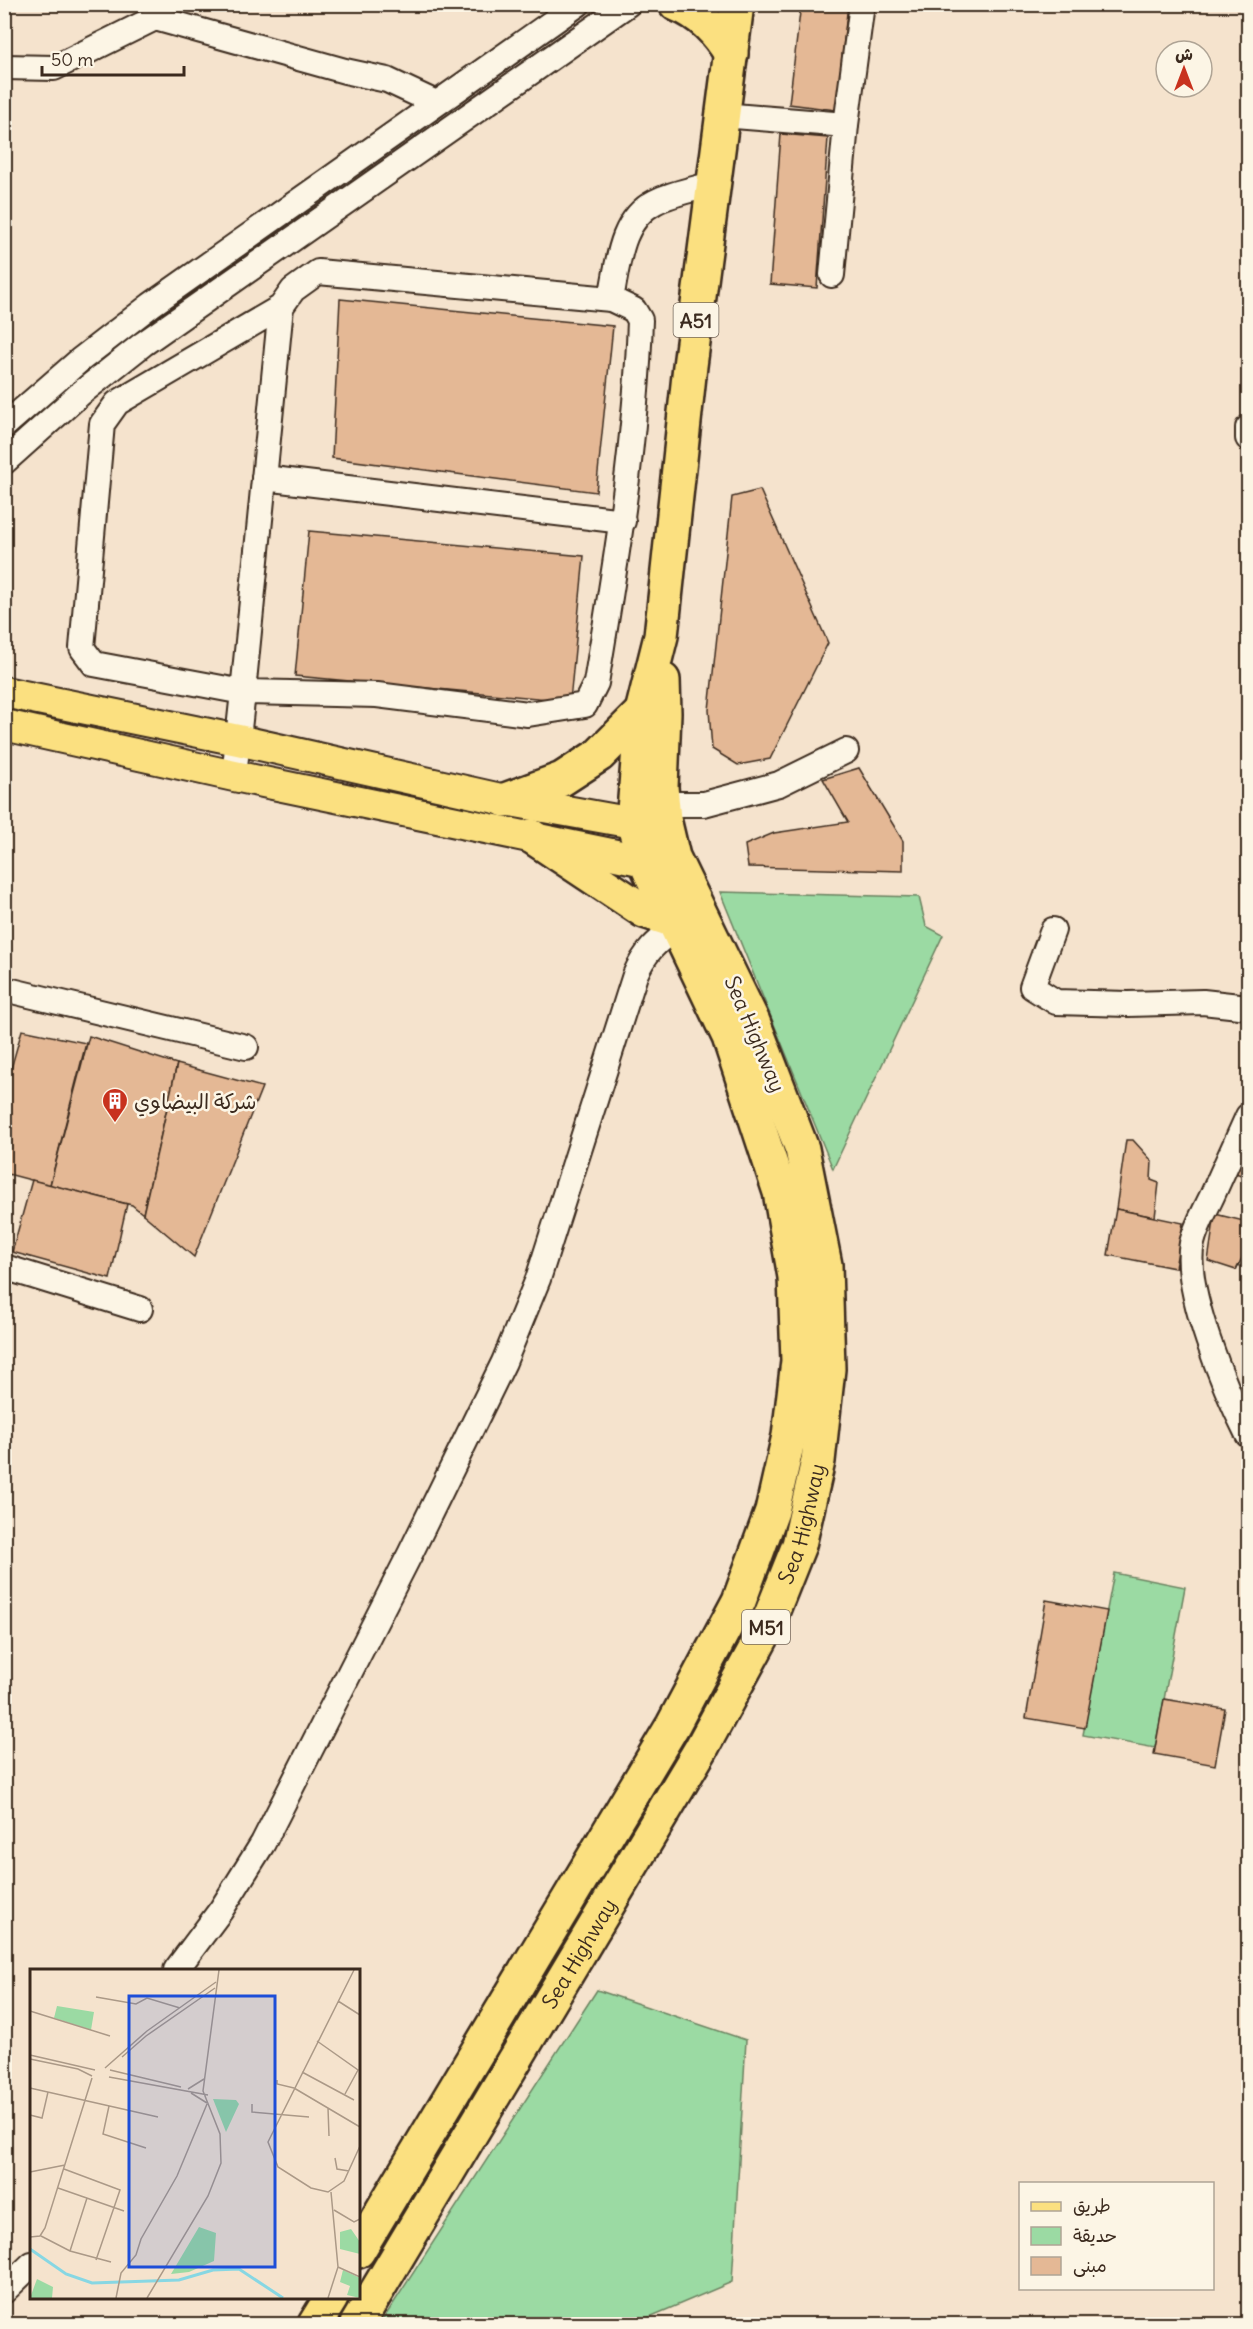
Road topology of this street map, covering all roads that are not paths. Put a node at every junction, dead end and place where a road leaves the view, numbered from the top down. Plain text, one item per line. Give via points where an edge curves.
1 (578, 4) edge
2 (628, 4) edge
3 (676, 4) edge
4 (737, 4) edge
5 (862, 4) edge
6 (731, 54) junction
7 (4, 68) edge
8 (436, 103) junction
9 (722, 115) junction
10 (846, 125) junction
11 (713, 184) junction
12 (832, 275) dead end
13 (611, 299) junction
14 (281, 307) junction
15 (4, 426) edge
16 (1248, 428) edge
17 (1248, 438) edge
18 (4, 462) edge
19 (264, 478) junction
20 (623, 521) junction
21 (661, 636) junction
22 (4, 692) edge
23 (243, 692) junction
24 (642, 712) junction
25 (4, 725) edge
26 (238, 740) junction
27 (846, 751) dead end
28 (234, 776) junction
29 (505, 800) junction
30 (653, 815) junction
31 (531, 836) junction
32 (659, 859) junction
33 (674, 924) junction
34 (1053, 930) dead end
35 (4, 989) edge
36 (1248, 1007) edge
37 (246, 1047) dead end
38 (1248, 1116) edge
39 (4, 1267) edge
40 (140, 1309) dead end
41 (1248, 1435) edge
42 (177, 1969) edge
43 (360, 2248) edge
44 (30, 2266) edge
45 (4, 2291) edge
46 (330, 2299) edge
47 (315, 2325) edge
48 (357, 2325) edge

1 - 8 street
2 - 18 street via 142,344
3 - 6 highway via 712,27
4 - 6 highway, A51
5 - 10 street
6 - 9 highway, A51
7 - 8 street via 54,68 155,18 387,80
8 - 15 street via 151,305
9 - 10 street
9 - 11 highway, A51
10 - 12 street
11 - 13 street via 656,201 636,215 622,245
11 - 21 highway, A51
13 - 14 street via 318,272 292,290
13 - 20 street via 634,310 640,320 638,397
14 - 19 street
14 - 23 street via 117,403 102,424 82,648 94,664
16 - 17 street
19 - 20 street
19 - 23 street
20 - 23 street via 596,683 585,705 528,714 377,695
21 - 24 highway, A51
21 - 30 highway, A51 via 661,787
22 - 26 main road
23 - 26 street
24 - 29 highway via 599,755 571,773
24 - 30 highway, A51
25 - 28 main road
26 - 28 street
26 - 29 main road
27 - 30 street via 779,784
28 - 31 main road
29 - 30 main road
30 - 32 highway, A51
31 - 32 main road
31 - 33 highway via 644,912
32 - 33 highway, Sea Highway / M51
32 - 48 highway, Sea Highway / M51 via 753,1022 802,1149 825,1265 828,1369 818,1461 799,1545 763,1635 701,1749
33 - 42 street via 645,953 635,975 538,1280 504,1362 263,1842 221,1910
33 - 43 highway, Sea Highway / M51 via 729,1037 759,1121 780,1192 795,1277 798,1361 789,1436 772,1511 739,1601 673,1725
34 - 36 street via 1032,987 1056,1002 1203,1002
35 - 37 street
38 - 41 street via 1198,1226 1190,1262 1204,1322 1227,1390
39 - 40 street
44 - 45 street
46 - 47 highway

